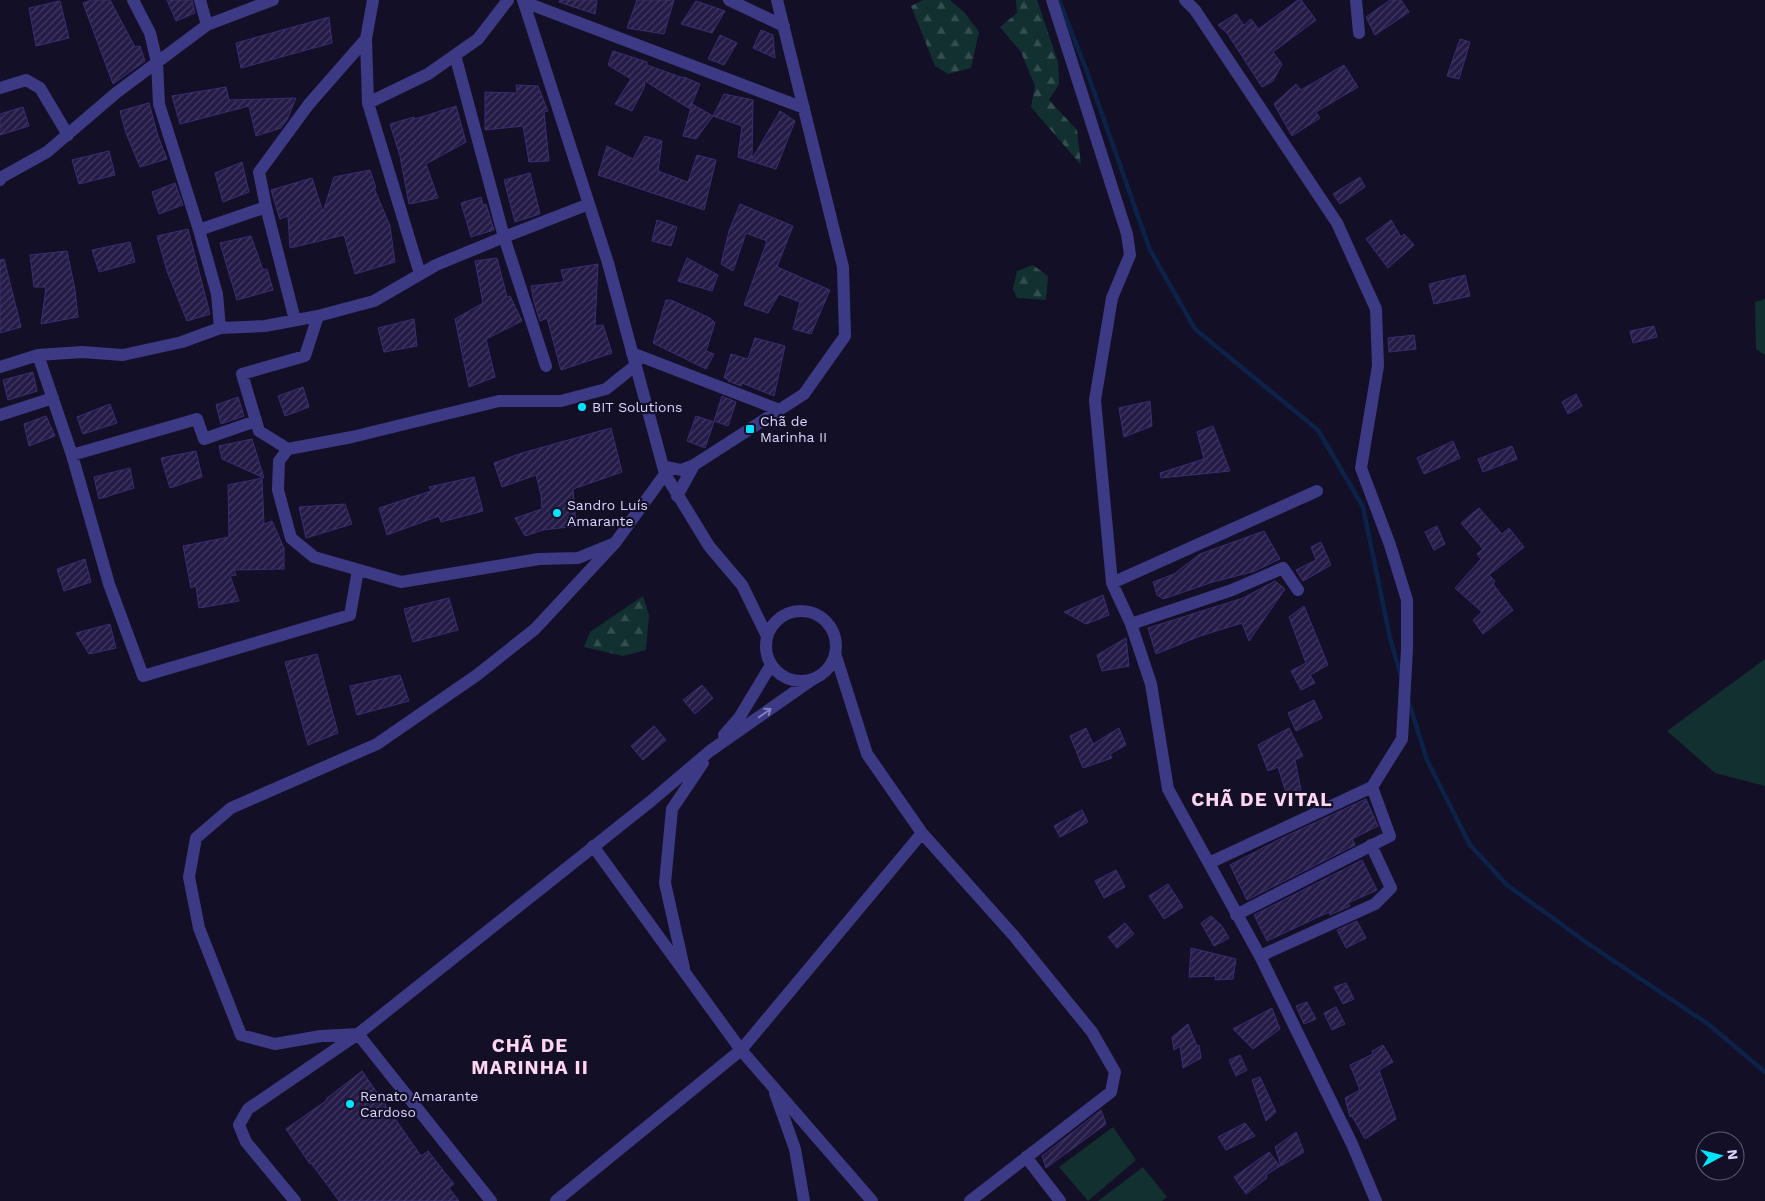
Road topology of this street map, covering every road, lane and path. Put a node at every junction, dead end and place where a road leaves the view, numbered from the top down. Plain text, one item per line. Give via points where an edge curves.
1 (134, 0) edge
2 (200, 0) edge
3 (273, 0) edge
4 (373, 0) edge
5 (508, 0) edge
6 (729, 0) edge
7 (778, 0) edge
8 (1052, 0) edge
9 (1185, 0) edge
10 (1356, 0) edge
11 (523, 1) edge
12 (207, 24) junction
13 (784, 26) junction
14 (1359, 33) dead end
15 (366, 39) junction
16 (455, 55) junction
17 (157, 62) junction
18 (0, 88) edge
19 (368, 103) junction
20 (804, 108) junction
21 (68, 135) junction
22 (0, 180) edge
23 (589, 204) junction
24 (266, 207) junction
25 (199, 230) junction
26 (504, 237) junction
27 (420, 274) junction
28 (318, 316) junction
29 (295, 320) junction
30 (220, 328) junction
31 (38, 355) junction
32 (634, 359) junction
33 (546, 366) dead end
34 (0, 367) edge
35 (53, 398) junction
36 (780, 410) junction
37 (0, 415) edge
38 (256, 421) junction
39 (288, 449) junction
40 (72, 455) junction
41 (694, 464) junction
42 (664, 470) junction
43 (1317, 491) dead end
44 (677, 496) junction
45 (615, 543) junction
46 (358, 570) junction
47 (1112, 583) junction
48 (1298, 590) dead end
49 (1131, 624) junction
50 (767, 636) junction
51 (835, 653) junction
52 (771, 665) junction
53 (813, 679) junction
54 (710, 751) junction
55 (1372, 787) junction
56 (922, 833) junction
57 (1371, 845) junction
58 (593, 846) junction
59 (1209, 863) junction
60 (1236, 914) junction
61 (1260, 956) junction
62 (686, 974) junction
63 (358, 1034) junction
64 (741, 1050) junction
65 (773, 1086) junction
66 (1026, 1157) junction
67 (295, 1201) edge
68 (491, 1201) edge
69 (556, 1201) edge
70 (804, 1201) edge
71 (872, 1201) edge
72 (970, 1201) edge
73 (1060, 1201) edge
74 (1376, 1201) edge

1 - 17 street via 150,33
2 - 12 street
3 - 12 street
4 - 15 street
5 - 16 street via 478,39
6 - 13 street
7 - 13 street
8 - 47 street via 1127,234 1130,255 1112,298 1095,400
9 - 55 street via 1195,10 1337,223 1376,309 1378,366 1362,468 1407,600 1407,640 1402,739
10 - 14 street
11 - 20 street
11 - 23 street
12 - 17 street
13 - 20 street
15 - 19 street
15 - 24 street via 309,104 259,172
16 - 19 street via 428,74
16 - 26 street
17 - 21 street
17 - 25 street via 159,104
18 - 21 street via 26,80 40,88
19 - 27 street
20 - 36 street via 843,267 845,336 804,394
21 - 22 street
23 - 26 street
23 - 32 street
24 - 25 street
24 - 29 street
25 - 30 street via 217,294
26 - 27 street
26 - 33 street
27 - 28 street via 374,301
28 - 29 street
28 - 38 street via 305,356 242,374
29 - 30 street via 265,326
30 - 31 street via 182,342 123,355 82,352
31 - 34 street
31 - 35 street
32 - 36 street
32 - 39 street via 606,389 561,400 499,401
32 - 42 street
35 - 37 street
35 - 40 street
36 - 41 street
38 - 39 street via 259,431
38 - 40 street via 204,439 197,419
39 - 46 street via 279,460 278,490 291,538 314,557
40 - 46 street via 109,584 143,676 350,615
41 - 42 street via 681,470
41 - 44 street
42 - 44 street
42 - 45 street
43 - 47 street
44 - 50 street via 709,546 742,586
45 - 46 street via 578,558 539,559 401,582
45 - 63 street via 535,629 477,675 377,744 231,808 196,838 189,877 199,928 241,1035 275,1044
47 - 49 street
48 - 49 street via 1283,568 1232,590
49 - 59 street via 1151,684 1168,789
50 - 51 street via 783,615 796,611 810,612 822,617 831,627
50 - 52 street via 767,656
51 - 53 street via 823,673
51 - 56 street via 866,754
52 - 53 street via 790,679
52 - 54 street via 739,718
54 -> 53 street
54 - 58 street
54 - 62 street via 672,809 665,883
55 - 57 street via 1390,836
55 - 59 street
56 - 64 street
56 - 66 street via 1014,936 1092,1032 1115,1072 1111,1092
57 - 60 street
57 - 61 street via 1391,888 1375,904
58 - 62 street
58 - 63 street
59 - 60 street
60 - 61 street
61 - 74 street via 1352,1144
62 - 64 street
63 - 67 street via 248,1109 239,1124 246,1142
63 - 68 street
64 - 65 street
64 - 69 street
65 - 70 street via 795,1149
65 - 71 street
66 - 72 street
66 - 73 street

